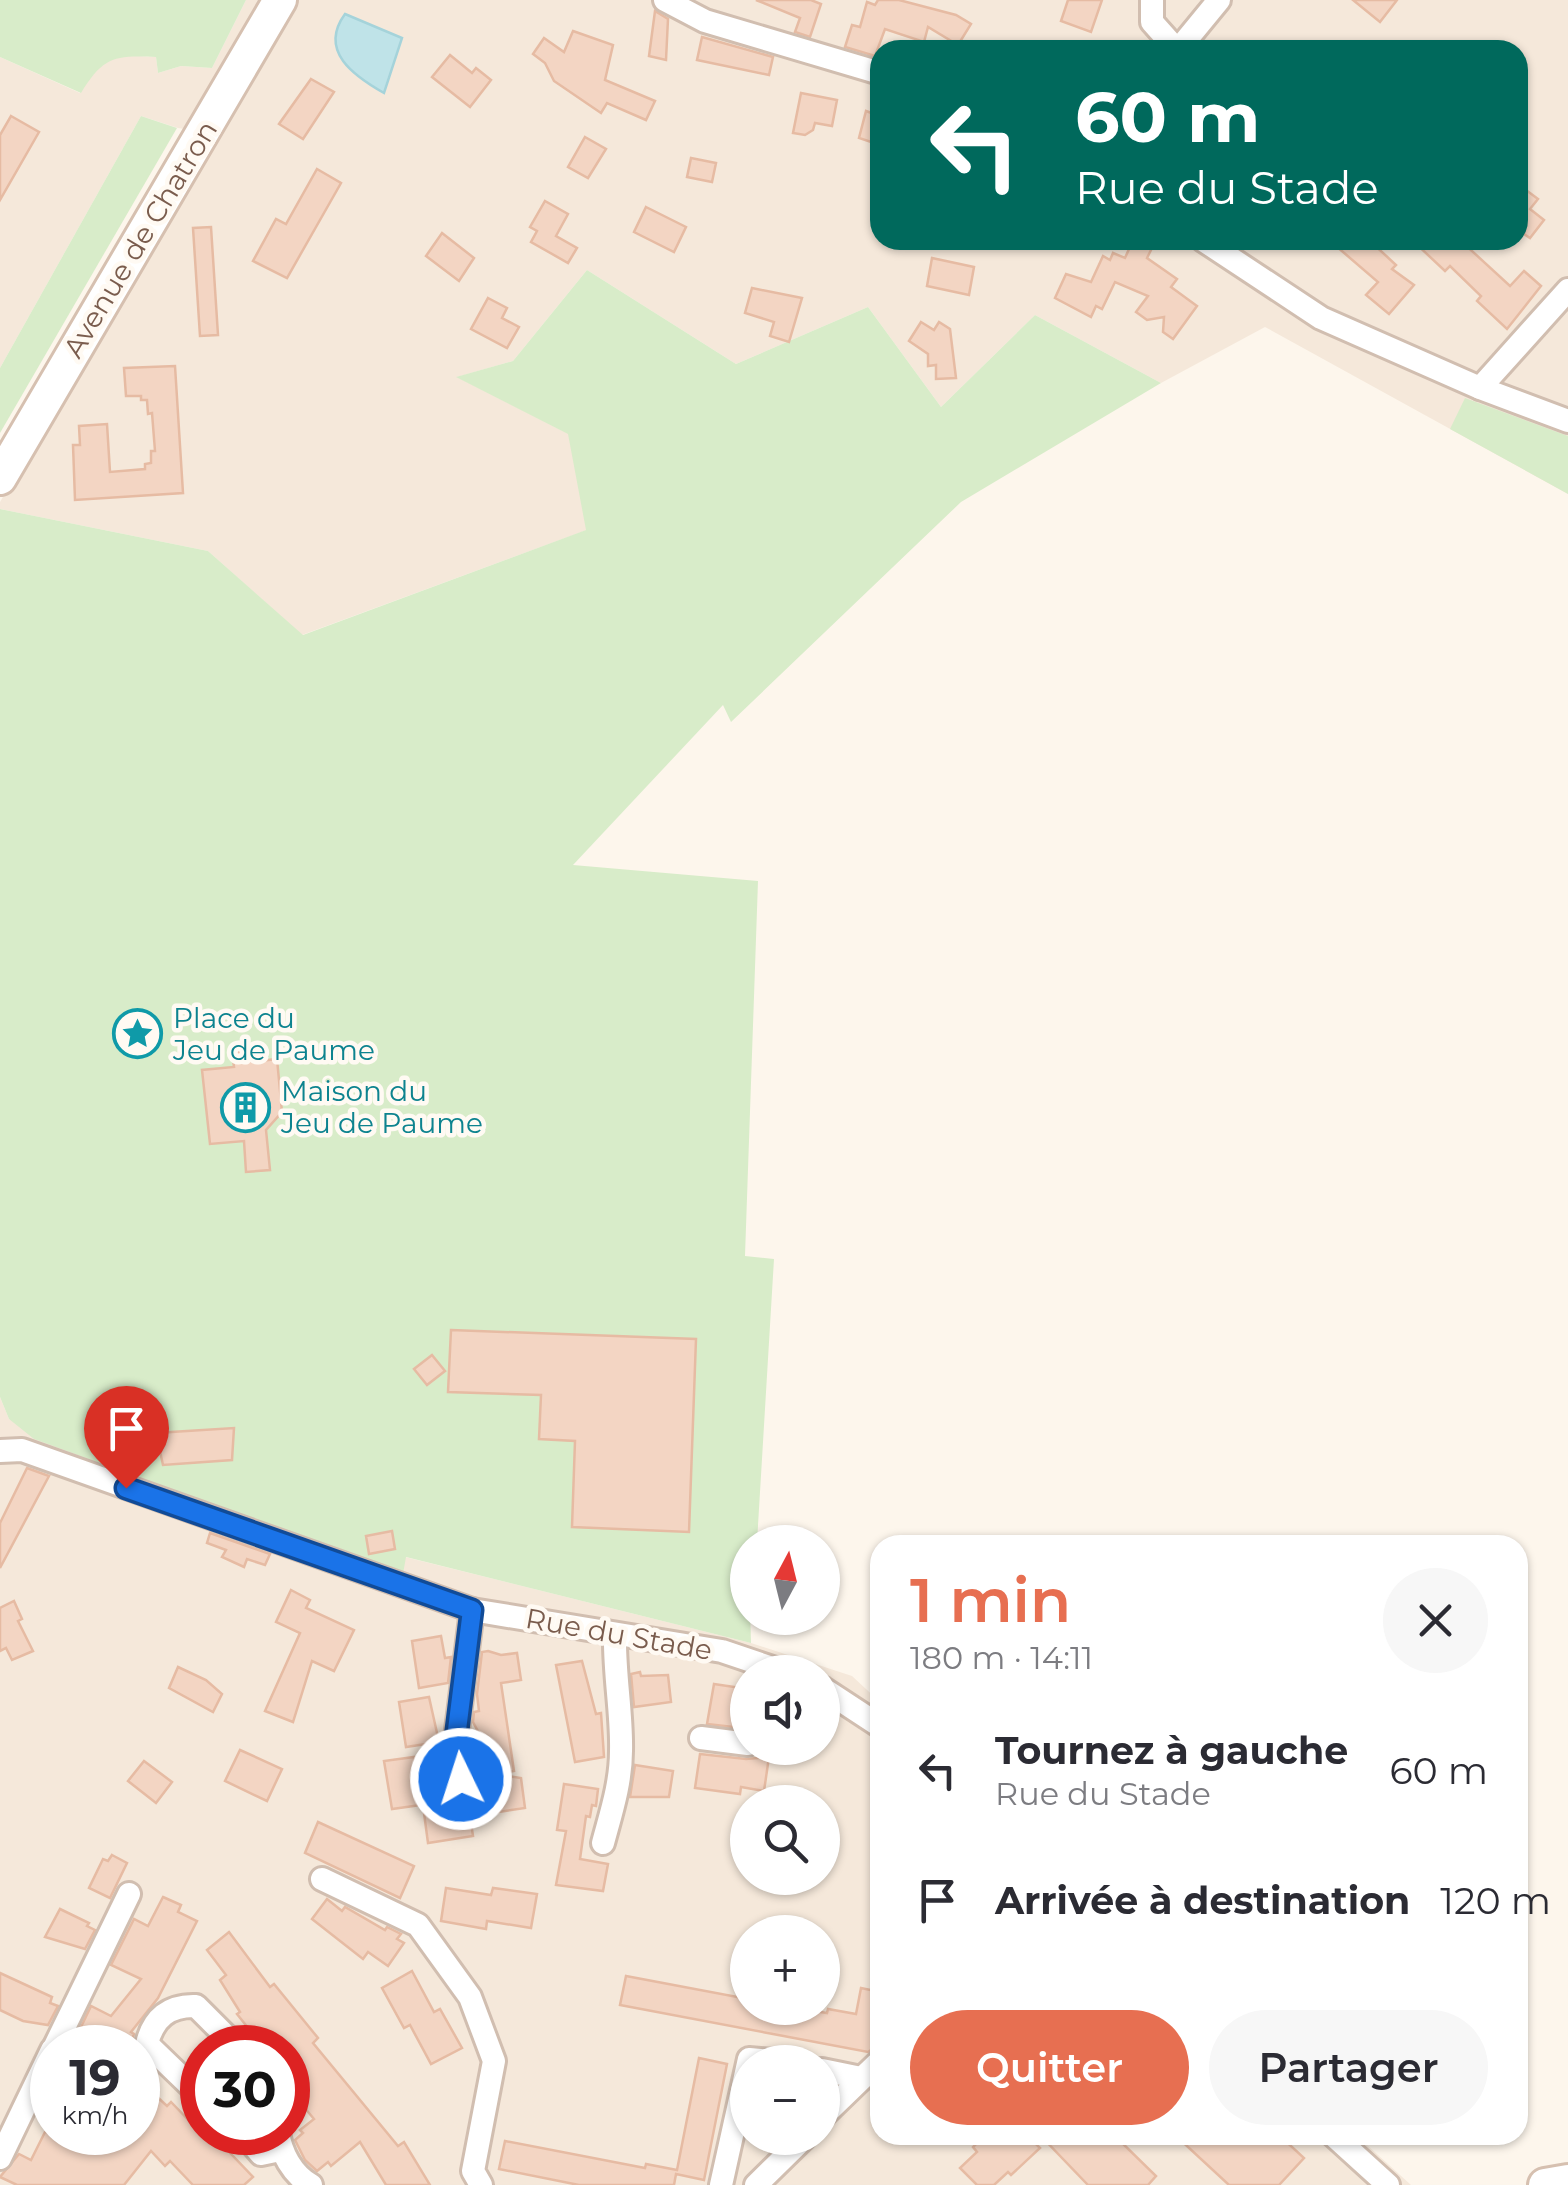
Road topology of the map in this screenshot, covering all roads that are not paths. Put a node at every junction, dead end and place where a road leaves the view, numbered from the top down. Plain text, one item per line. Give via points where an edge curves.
1 (280, 0) edge
2 (665, 0) edge
3 (1152, 0) edge
4 (1217, 2) edge
5 (1169, 40) edge
6 (1186, 40) edge
7 (870, 71) edge
8 (1217, 250) edge
9 (1568, 290) edge
10 (1480, 388) junction
11 (1568, 421) edge
12 (0, 478) edge
13 (0, 1463) edge
14 (472, 1610) junction
15 (615, 1634) junction
16 (734, 1655) edge
17 (840, 1700) edge
18 (870, 1719) edge
19 (701, 1738) dead end
20 (730, 1742) edge
21 (443, 1792) dead end
22 (603, 1843) dead end
23 (322, 1880) dead end
24 (129, 1894) dead end
25 (65, 2025) edge
26 (215, 2025) edge
27 (870, 2069) edge
28 (840, 2074) edge
29 (180, 2075) edge
30 (861, 2078) junction
31 (30, 2096) edge
32 (840, 2099) edge
33 (730, 2143) edge
34 (1344, 2145) edge
35 (288, 2155) edge
36 (787, 2155) edge
37 (0, 2158) edge
38 (1568, 2181) edge
39 (305, 2184) edge
40 (481, 2185) edge
41 (721, 2185) edge
42 (756, 2185) edge
43 (1388, 2185) edge
44 (1545, 2185) edge

1 - 12 street, Avenue de Chatron
2 - 7 street via 705,20
3 - 5 street via 1152,22
4 - 6 street
8 - 10 street via 1320,318
9 - 10 street
10 - 11 street
13 - 14 street, Rue du Stade via 22,1450
14 - 15 street, Rue du Stade
14 - 21 street via 456,1738 462,1788
15 - 16 street, Rue du Stade
15 - 22 street via 622,1750
17 - 18 street
19 - 20 street
23 - 40 street via 418,1926 470,1997 494,2061 473,2171
24 - 25 street
26 - 29 street via 196,2006 158,2017 147,2044
27 - 30 street
28 - 30 street
30 - 32 street
31 - 37 street
33 - 41 street
34 - 43 street
35 - 39 street
36 - 42 street
38 - 44 street

